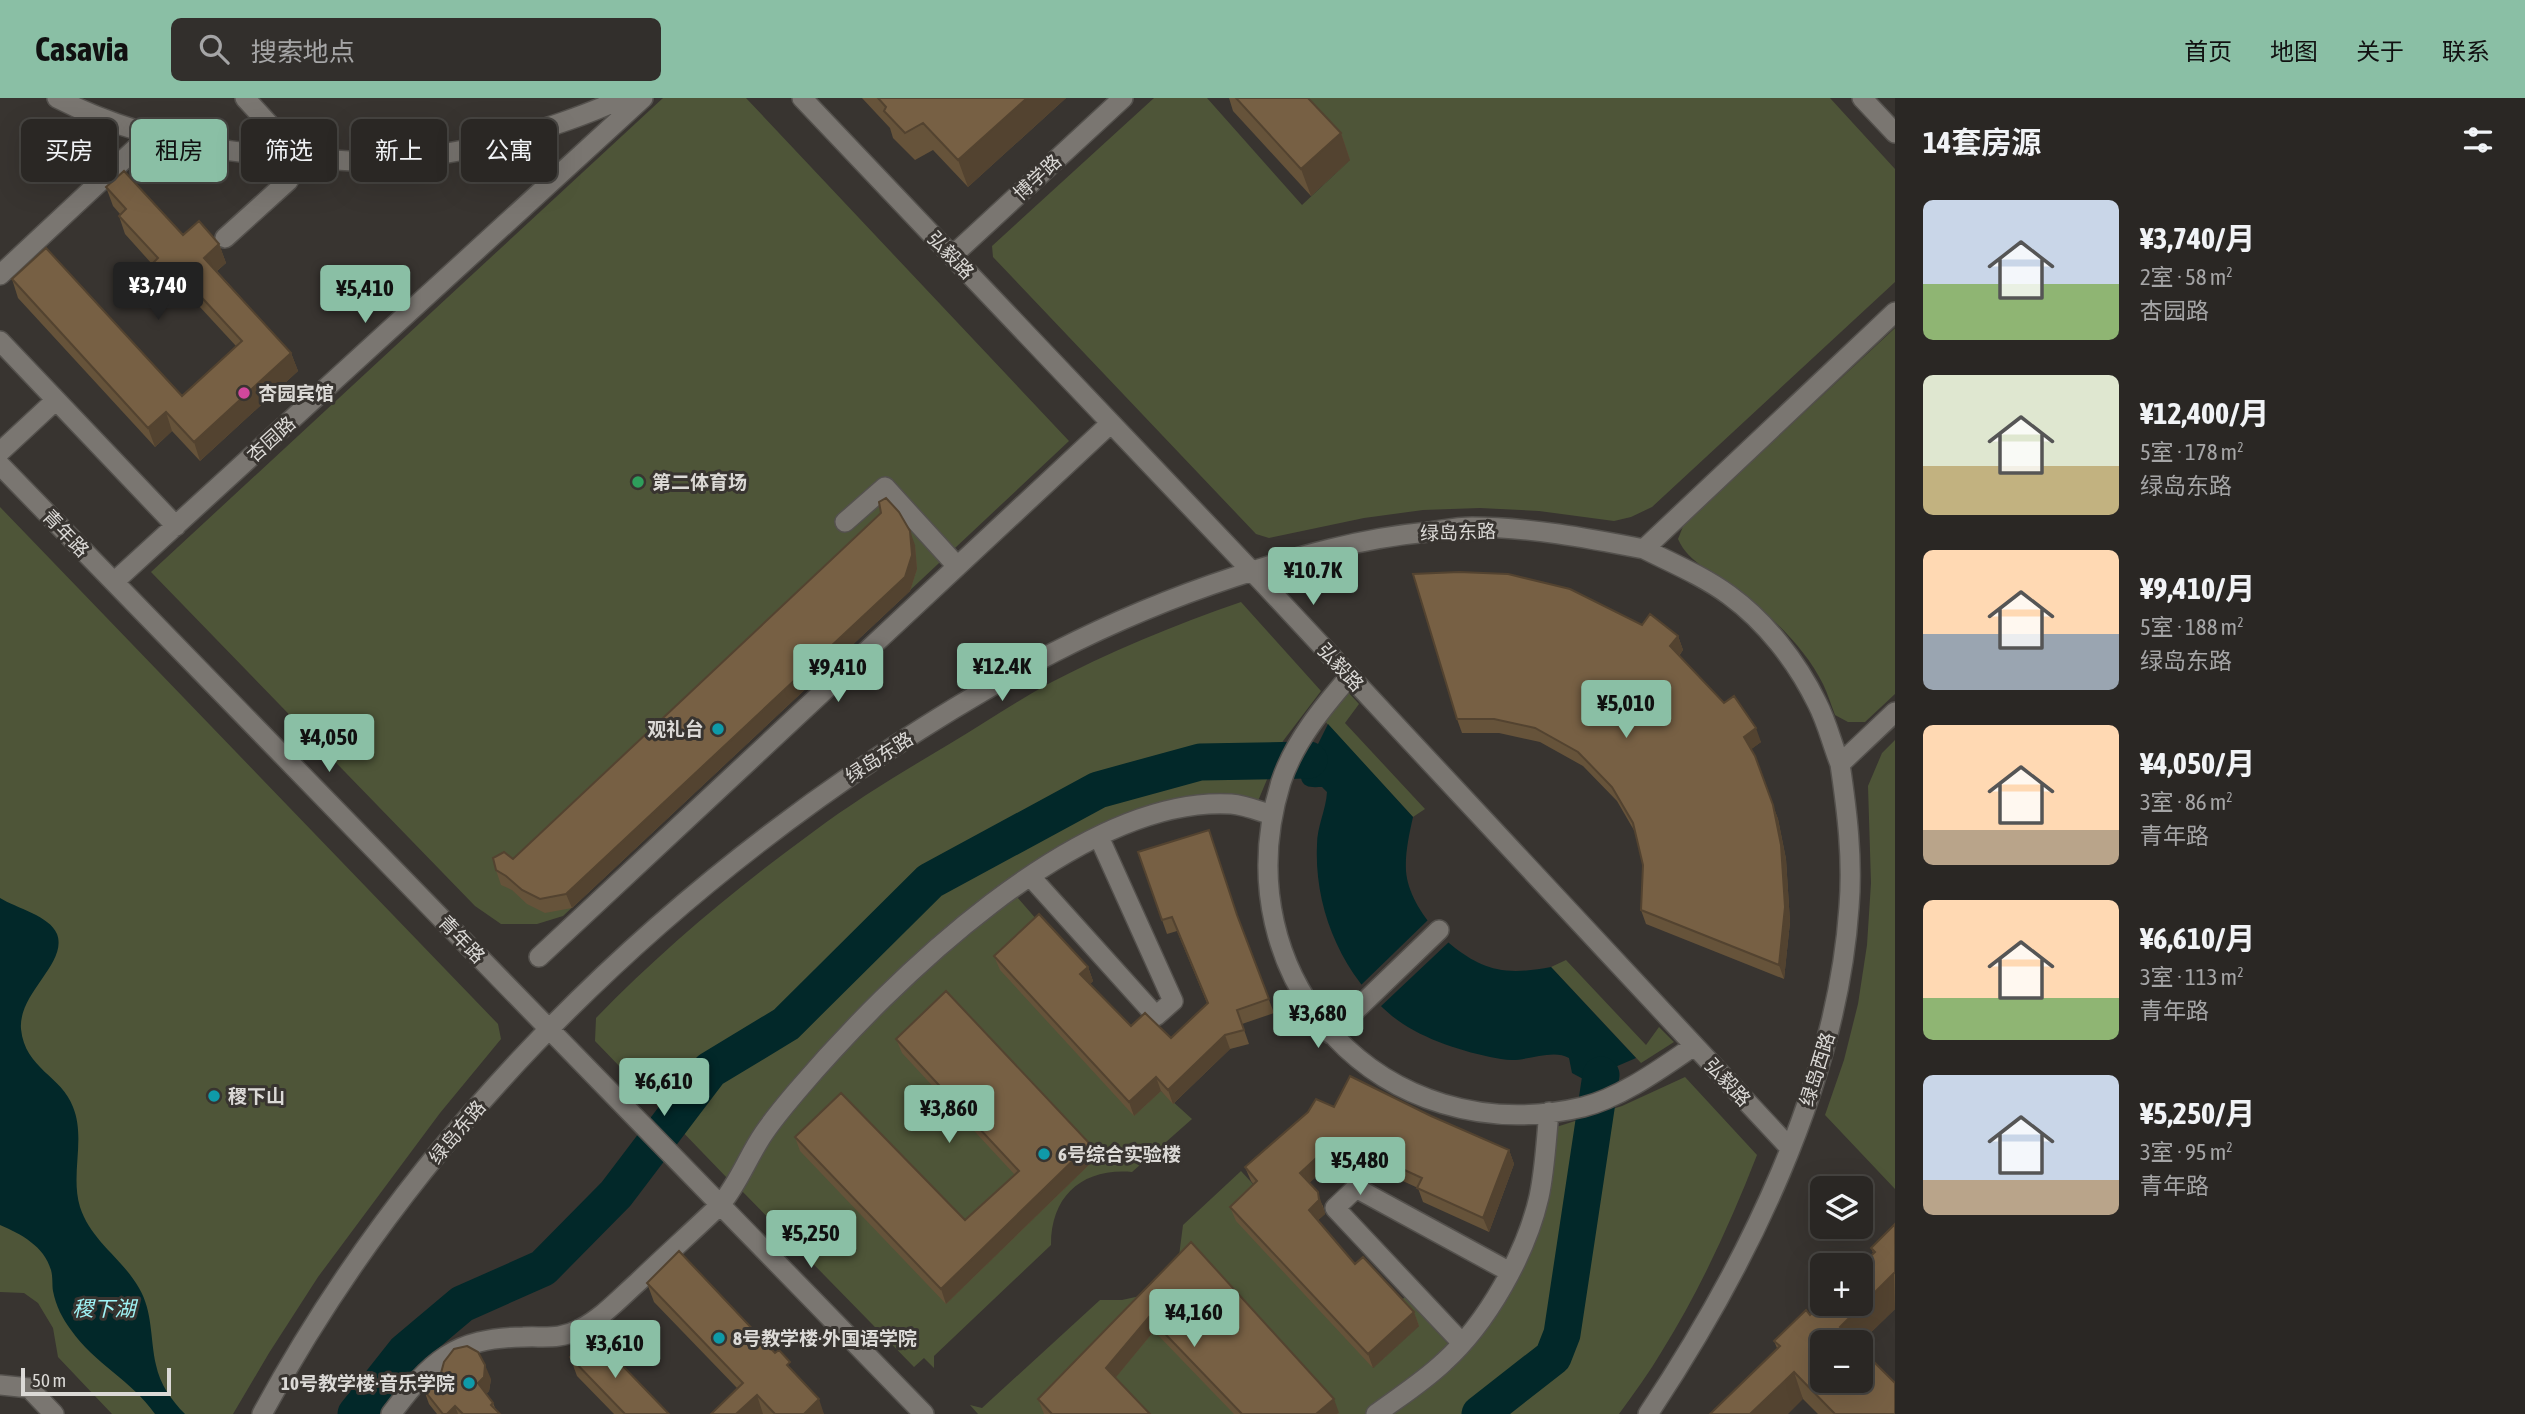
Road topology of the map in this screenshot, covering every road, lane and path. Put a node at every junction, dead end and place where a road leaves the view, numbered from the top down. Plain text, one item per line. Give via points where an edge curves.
1 (57, 98) edge
2 (245, 98) edge
3 (622, 98) edge
4 (643, 98) edge
5 (802, 98) edge
6 (1123, 98) edge
7 (1862, 98) edge
8 (264, 119) edge
9 (131, 127) edge
10 (1895, 133) edge
11 (131, 153) edge
12 (337, 160) edge
13 (287, 182) edge
14 (225, 238) dead end
15 (951, 256) junction
16 (0, 275) edge
17 (1895, 312) edge
18 (0, 341) edge
19 (56, 400) junction
20 (1111, 423) junction
21 (0, 452) edge
22 (0, 465) edge
23 (845, 522) dead end
24 (176, 526) junction
25 (1644, 548) junction
26 (957, 566) junction
27 (1252, 571) junction
28 (114, 582) junction
29 (1350, 676) junction
30 (1895, 712) edge
31 (1840, 764) junction
32 (1272, 815) junction
33 (1099, 837) junction
34 (1030, 876) junction
35 (1439, 930) dead end
36 (539, 957) dead end
37 (550, 1029) junction
38 (1331, 1034) junction
39 (1694, 1046) junction
40 (1549, 1112) junction
41 (1790, 1149) junction
42 (720, 1205) junction
43 (1510, 1272) junction
44 (1462, 1343) junction
45 (0, 1385) edge
46 (54, 1414) edge
47 (262, 1414) edge
48 (391, 1414) edge
49 (924, 1414) edge
50 (1376, 1414) edge
51 (1648, 1414) edge

1 - 9 street
2 - 8 street
3 - 12 street via 525,136 449,153 371,162
4 - 24 street, 杏园路
5 - 15 street, 弘毅路
6 - 15 street, 博学路
7 - 10 street
11 - 16 street
13 - 14 street
15 - 20 street, 弘毅路
17 - 25 street
18 - 19 street
19 - 21 street
19 - 24 street
20 - 26 street
20 - 27 street, 弘毅路
22 - 28 street, 青年路
23 - 26 street via 885,488
24 - 28 street, 杏园路
25 - 27 street, 绿岛东路 via 1571,535 1471,527 1384,536
25 - 31 street, 绿岛东路 via 1730,596 1765,629 1794,662 1818,705
26 - 36 street
27 - 29 street, 弘毅路
27 - 37 street, 绿岛东路 via 1106,625 1024,666 925,726 832,787 740,856
28 - 37 street, 青年路
29 - 32 street via 1297,746
29 - 39 street, 弘毅路
30 - 31 street
31 - 41 street, 绿岛西路 via 1848,820 1846,930 1820,1069
32 - 33 street via 1233,804 1187,806 1138,819
32 - 38 street via 1272,919 1295,981
33 - 34 street
33 - 34 street via 1173,1001 1156,1016
34 - 42 street via 935,949 840,1044 764,1133 734,1190
35 - 38 street
37 - 42 street, 青年路
37 - 47 street, 绿岛东路 via 479,1104 348,1272
38 - 40 street via 1357,1058 1415,1094 1475,1113
39 - 40 street via 1620,1091 1586,1106
39 - 41 street, 弘毅路
40 - 43 street via 1538,1199
41 - 51 street, 绿岛西路 via 1747,1244 1694,1343
42 - 48 street via 611,1307 580,1329 555,1338 514,1337 463,1345 434,1364
42 - 49 street, 青年路
43 - 44 street
43 - 44 street via 1356,1188 1335,1208
44 - 50 street via 1417,1385
45 - 46 street via 29,1388

